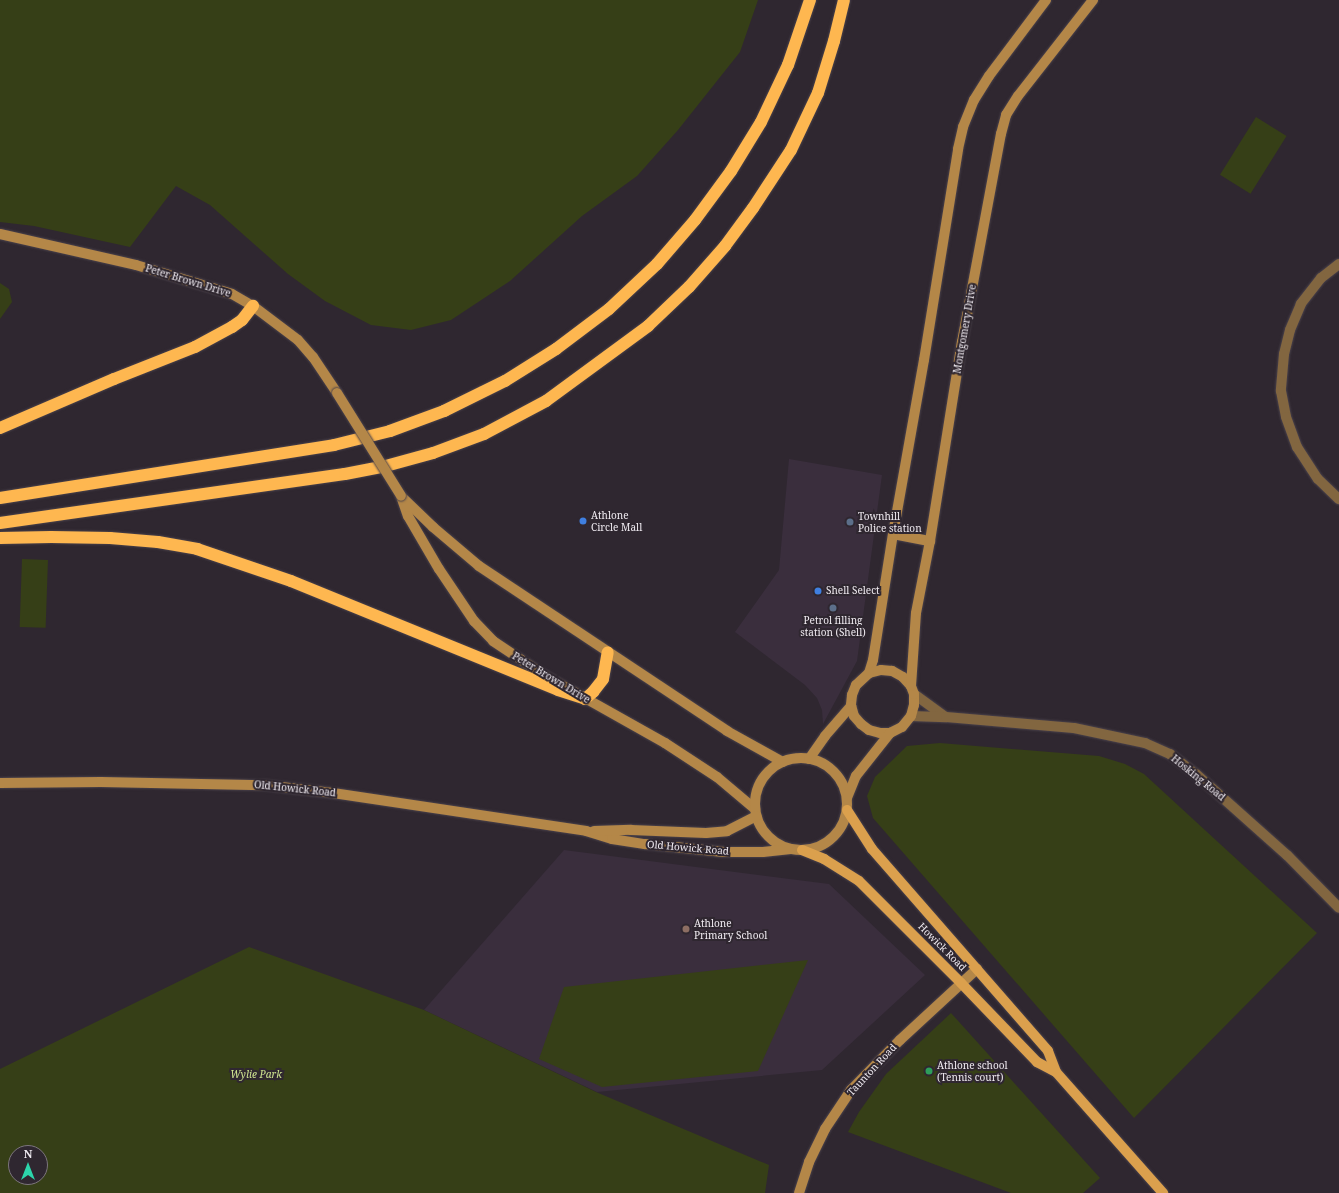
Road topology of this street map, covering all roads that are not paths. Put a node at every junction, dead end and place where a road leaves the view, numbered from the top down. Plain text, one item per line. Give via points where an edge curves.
1 (810, 0) edge
2 (844, 0) edge
3 (1046, 0) edge
4 (1093, 0) edge
5 (0, 234) edge
6 (1339, 264) edge
7 (253, 306) junction
8 (0, 428) edge
9 (401, 496) junction
10 (0, 498) edge
11 (1339, 499) edge
12 (0, 523) edge
13 (893, 534) junction
14 (0, 538) edge
15 (930, 541) junction
16 (608, 652) junction
17 (869, 673) junction
18 (912, 690) junction
19 (585, 699) junction
20 (851, 706) junction
21 (911, 716) junction
22 (946, 717) junction
23 (890, 732) junction
24 (809, 759) junction
25 (783, 762) junction
26 (0, 783) edge
27 (847, 798) junction
28 (847, 810) junction
29 (756, 812) junction
30 (586, 831) junction
31 (791, 849) junction
32 (802, 850) junction
33 (1339, 908) edge
34 (977, 969) junction
35 (961, 983) junction
36 (1056, 1072) junction
37 (799, 1193) edge
38 (1163, 1193) edge

1 - 10 highway via 788,64 761,122 731,171 695,220 657,264 610,309 556,349 505,382 444,411 390,432 341,443
2 - 12 highway via 818,93 791,150 725,246 690,287 648,326 546,401 484,434 433,453 382,467
3 - 13 street via 989,76 974,100 963,127
4 - 15 street, Montgomery Drive via 1006,115 962,342
5 - 7 street, Peter Brown Drive via 136,265 232,294
6 - 11 street via 1321,278 1301,304 1290,330 1284,354 1281,391 1286,417 1297,446 1318,479
7 - 8 highway via 242,320 195,347
7 - 9 street, Peter Brown Drive, bridge via 298,340 313,357
9 - 16 street, Peter Brown Drive via 479,566
9 - 19 street, Peter Brown Drive via 408,516 474,621 493,641 516,658
13 - 15 street
13 - 17 street
14 - 19 highway via 110,538 158,542 197,549 291,581
15 - 18 street, Montgomery Drive via 916,613
16 - 19 highway via 603,679
16 - 25 street, Peter Brown Drive via 727,731
17 - 18 street via 880,670 892,672 903,677
17 - 20 street via 856,685
18 - 21 street via 914,705
18 - 22 street
19 - 29 street, Peter Brown Drive via 665,743 717,777
20 - 23 street via 854,716 861,724 874,732
20 - 24 street
21 - 22 street, Hosking Road
21 - 23 street via 902,727
22 - 33 street, Hosking Road via 1074,728 1145,743 1170,754 1275,845
23 - 27 street via 856,776
24 - 25 street via 796,758
24 - 27 street via 823,763 834,772 843,784
25 - 29 street via 771,770 762,781 756,794
26 - 30 street, Old Howick Road via 264,785
27 - 28 street
28 - 32 street via 844,823 837,834 815,848
28 - 34 main road, Howick Road via 872,849
29 - 30 street, Old Howick Road via 727,831
29 - 31 street via 761,827 769,837 779,845
30 - 31 street, Old Howick Road via 612,839 724,852
31 - 32 street
32 - 35 main road, Howick Road via 824,859 859,881
34 - 35 street, Taunton Road
34 - 36 main road, Howick Road via 1048,1051
35 - 36 main road, Howick Road via 1037,1062
35 - 37 street, Taunton Road via 851,1090 825,1129 809,1162
36 - 38 main road, Howick Road

